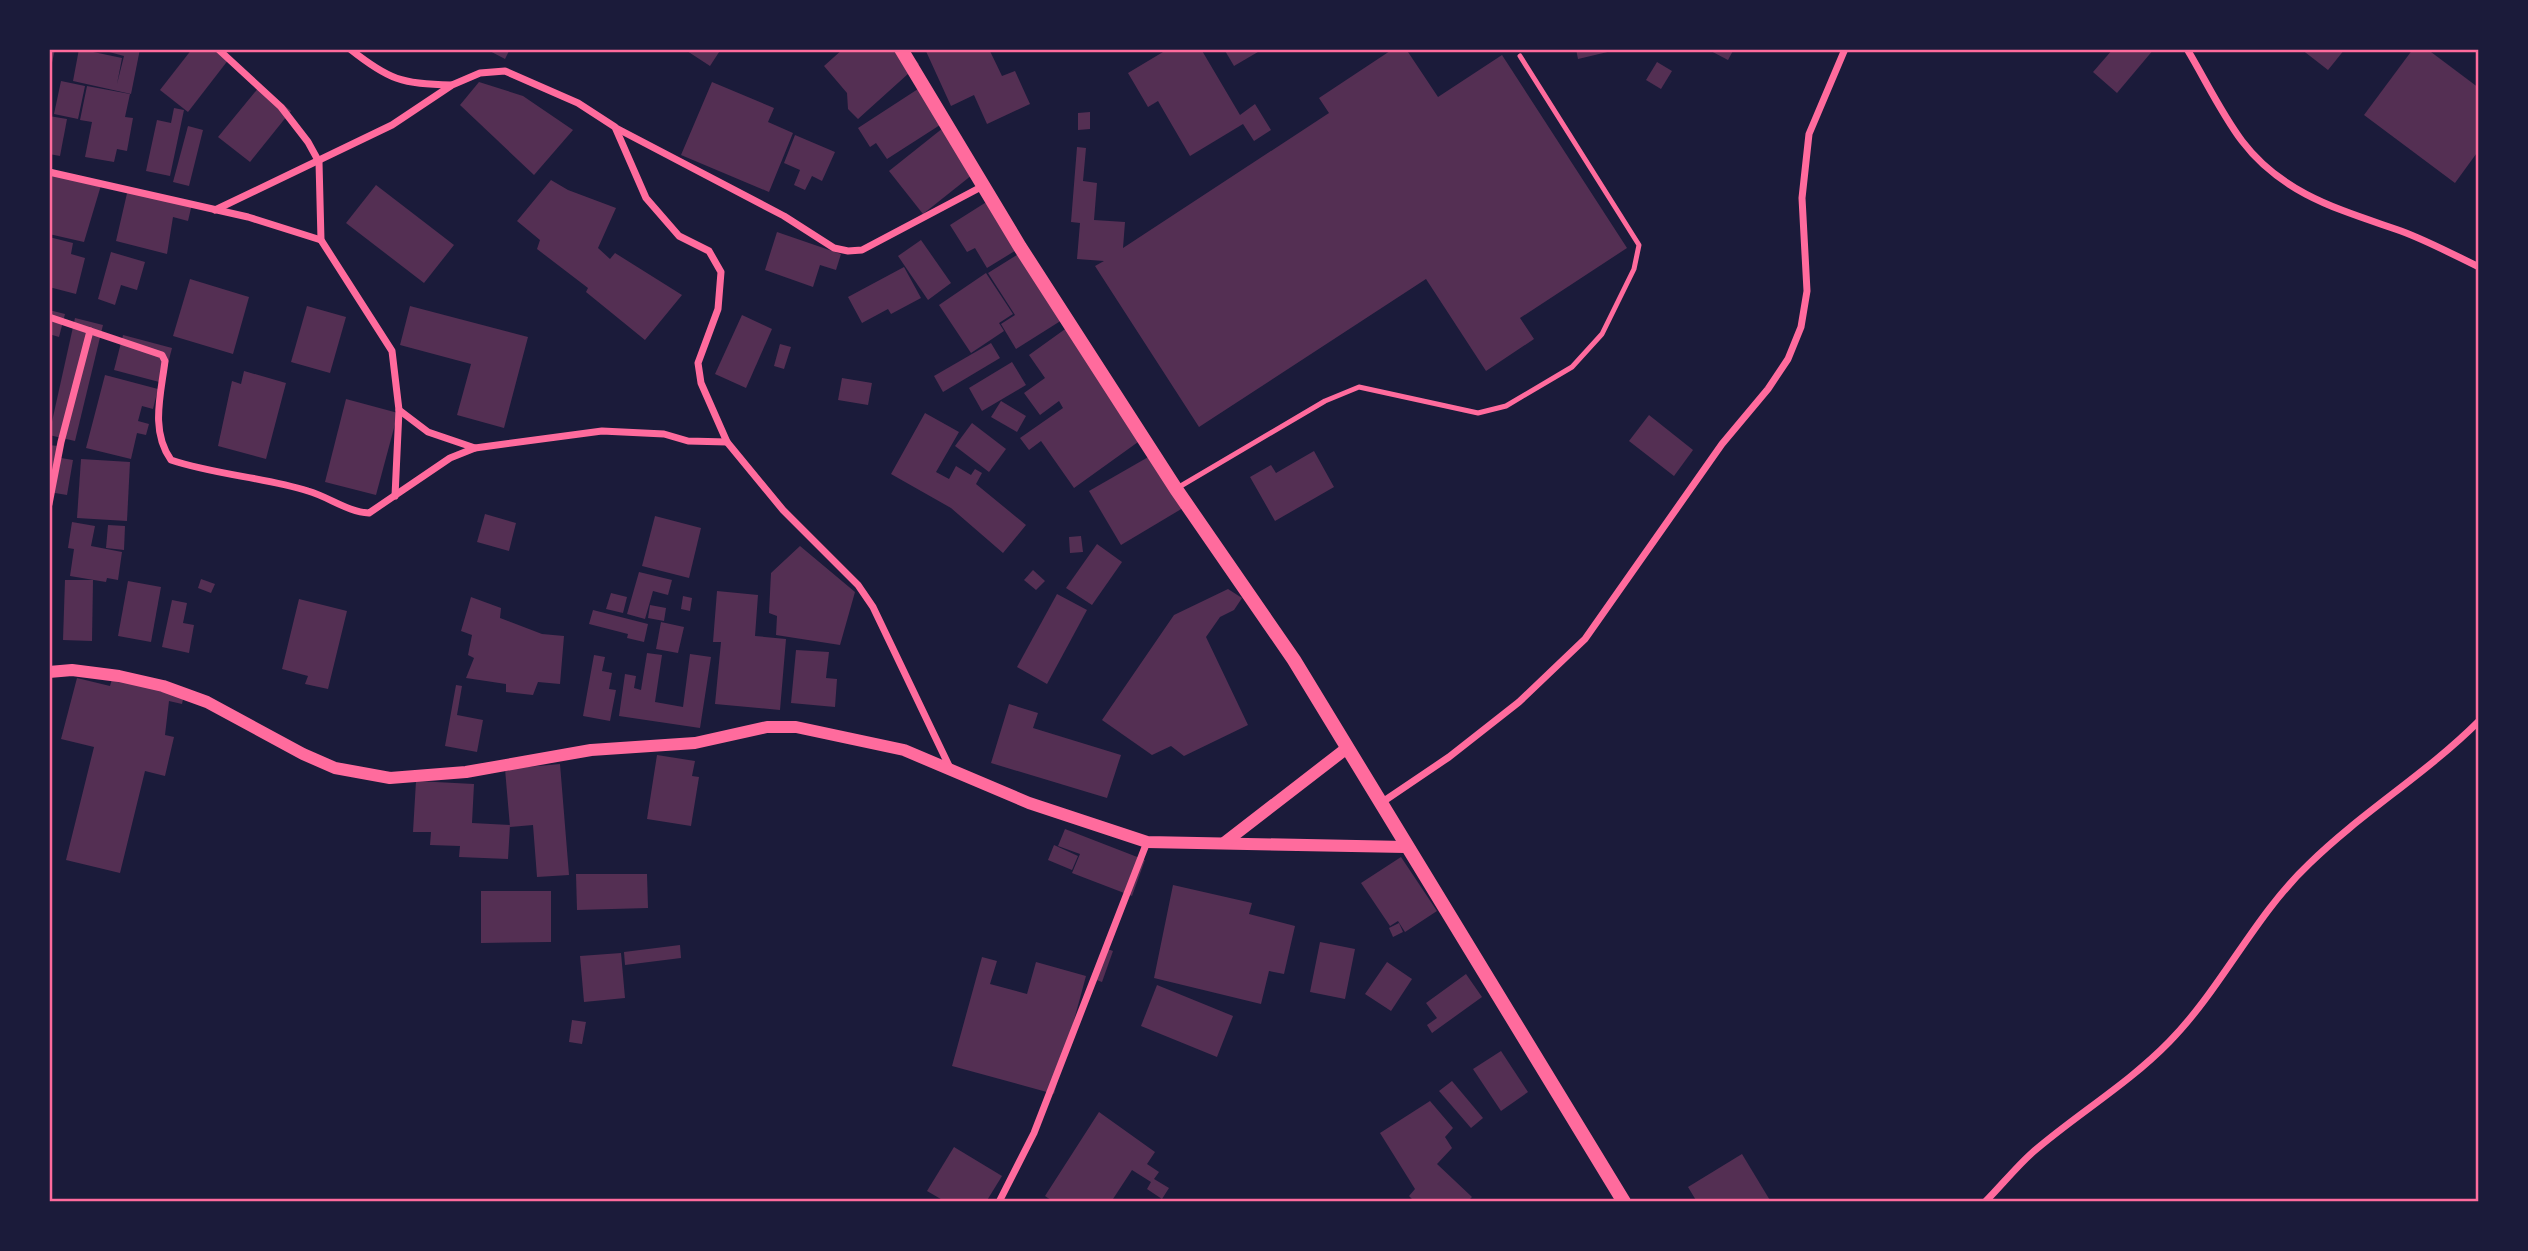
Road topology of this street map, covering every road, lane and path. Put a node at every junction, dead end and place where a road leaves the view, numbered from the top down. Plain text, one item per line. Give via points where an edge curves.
1 (218, 49) edge
2 (350, 49) edge
3 (901, 49) edge
4 (1846, 49) edge
5 (2187, 49) edge
6 (1520, 56) dead end
7 (452, 85) junction
8 (615, 127) junction
9 (319, 162) junction
10 (49, 172) edge
11 (983, 186) junction
12 (215, 210) junction
13 (321, 240) junction
14 (2479, 268) edge
15 (49, 317) edge
16 (90, 331) junction
17 (399, 410) junction
18 (727, 442) junction
19 (475, 448) junction
20 (1176, 489) junction
21 (395, 496) junction
22 (49, 504) edge
23 (49, 672) edge
24 (2479, 721) edge
25 (1347, 748) junction
26 (951, 770) junction
27 (1380, 803) junction
28 (1147, 842) junction
29 (1224, 843) junction
30 (1406, 846) junction
31 (999, 1202) edge
32 (1624, 1202) edge
33 (1985, 1202) edge

1 - 9 street via 281,107
2 - 7 street via 393,79
3 - 11 main road
4 - 27 street via 1809,135 1805,156 1802,198 1808,291 1801,327 1787,359 1585,639 1519,702
5 - 14 street via 2242,141 2299,191
6 - 20 lane via 1639,245 1634,269 1602,334 1572,367 1506,406 1478,413 1359,387 1325,401
7 - 8 street via 480,73 505,71 578,103
7 - 9 street via 392,125
8 - 11 street via 773,210 834,248 848,251 862,250
8 - 18 street via 646,198 679,236 709,251 721,272 718,309 698,363 701,383
9 - 12 street
9 - 13 street
10 - 12 street
11 - 20 main road
12 - 13 street
13 - 17 street via 392,351
15 - 16 street
16 - 21 street via 162,355 158,423 160,440 171,460 310,492 363,513
16 - 22 street
17 - 19 street via 428,432
17 - 21 street
18 - 19 street via 602,431
18 - 26 street via 783,510 858,585 873,607
19 - 21 street via 450,458
20 - 25 main road via 1294,660
23 - 26 street via 72,670 163,686 207,702 335,768 390,779 466,772 591,750 695,743 767,727 843,735 904,750
24 - 33 street via 2448,752 2309,863 2288,884 2206,1002 2167,1044 2031,1154
25 - 27 main road
25 - 29 street
26 - 28 street via 1079,821
27 - 30 main road
28 - 29 street
28 - 31 street via 1034,1133
29 - 30 street
30 - 32 main road

